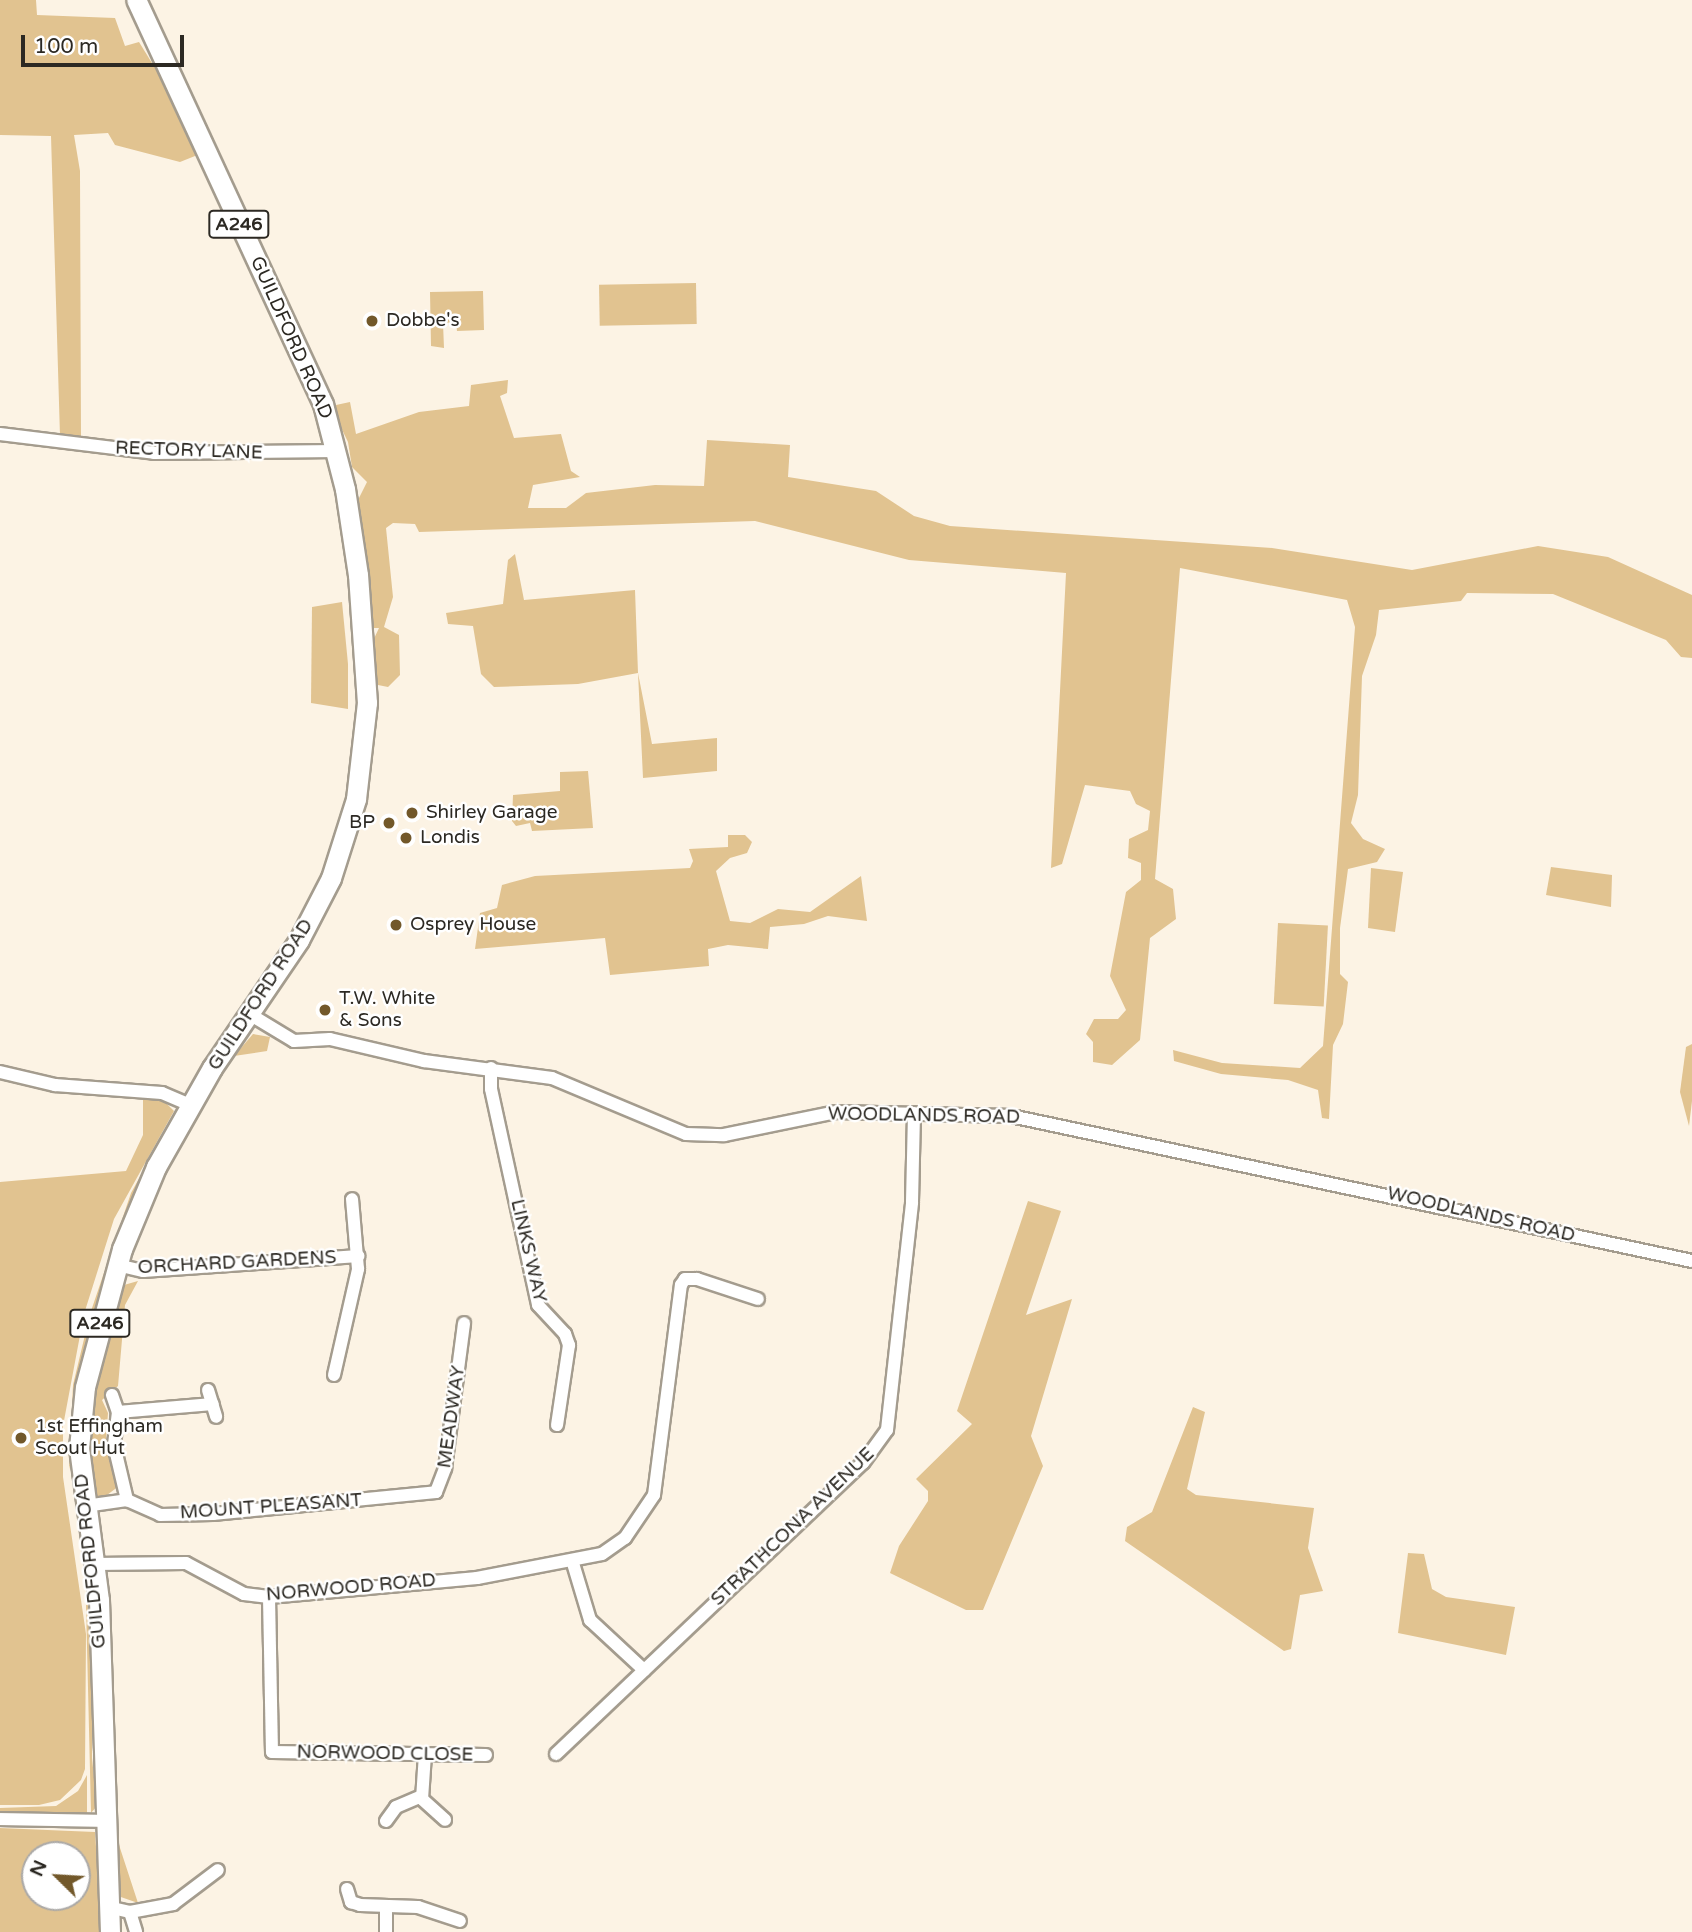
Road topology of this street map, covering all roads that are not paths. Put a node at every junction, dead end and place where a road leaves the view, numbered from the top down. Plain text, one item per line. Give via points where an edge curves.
1 (136, 0) edge
2 (0, 434) edge
3 (337, 451) junction
4 (251, 1015) junction
5 (491, 1068) junction
6 (0, 1072) edge
7 (190, 1105) junction
8 (914, 1112) junction
9 (352, 1199) dead end
10 (358, 1256) junction
11 (1692, 1261) edge
12 (117, 1265) junction
13 (758, 1299) dead end
14 (464, 1323) dead end
15 (334, 1375) dead end
16 (208, 1390) dead end
17 (113, 1395) dead end
18 (213, 1404) junction
19 (118, 1412) junction
20 (216, 1417) dead end
21 (557, 1425) dead end
22 (419, 1494) joint
23 (127, 1500) junction
24 (85, 1506) junction
25 (572, 1560) junction
26 (94, 1564) junction
27 (269, 1597) junction
28 (644, 1670) junction
29 (425, 1754) junction
30 (556, 1754) dead end
31 (486, 1755) dead end
32 (422, 1796) junction
33 (0, 1819) edge
34 (445, 1820) dead end
35 (104, 1821) junction
36 (386, 1821) dead end
37 (218, 1870) dead end
38 (347, 1889) dead end
39 (108, 1907) junction
40 (386, 1907) junction
41 (130, 1912) junction
42 (460, 1921) dead end
43 (110, 1932) edge
44 (136, 1932) edge
45 (386, 1932) edge

1 - 3 main road, GUILDFORD ROAD / A246 via 305,364
2 - 3 street, RECTORY LANE via 154,453
3 - 4 main road, GUILDFORD ROAD / A246 via 363,625 367,703 362,766 331,878 299,940
4 - 5 street, WOODLANDS ROAD via 294,1041 330,1039 424,1061
4 - 7 main road, GUILDFORD ROAD / A246
5 - 8 street, WOODLANDS ROAD via 570,1083 685,1134 724,1135 813,1114
5 - 21 street, LINKS WAY via 491,1089 538,1305 565,1334 569,1345
6 - 7 street via 55,1085 162,1093
7 - 12 main road, GUILDFORD ROAD / A246 via 137,1208
8 - 11 street, WOODLANDS ROAD via 1037,1119
8 - 28 street, STRATHCONA AVENUE via 912,1202 887,1430 863,1463
9 - 10 street, ORCHARD GARDENS
10 - 12 street, ORCHARD GARDENS via 143,1271
10 - 15 street, ORCHARD GARDENS
12 - 24 main road, GUILDFORD ROAD / A246 via 80,1417
13 - 25 street, NORWOOD ROAD via 685,1279 679,1294 654,1495 617,1547
14 - 22 street, MEADWAY via 442,1486 436,1492
16 - 18 street
17 - 19 street
18 - 19 street
18 - 20 street
19 - 23 street via 113,1433
22 - 23 street, MOUNT PLEASANT via 192,1514 152,1513
23 - 24 street
24 - 26 main road, GUILDFORD ROAD / A246
25 - 27 street, NORWOOD ROAD via 477,1578
25 - 28 street via 590,1620
26 - 27 street, NORWOOD ROAD via 186,1563 244,1594
26 - 35 main road, GUILDFORD ROAD / A246 via 101,1630
27 - 29 street, NORWOOD CLOSE via 272,1752
28 - 30 street, STRATHCONA AVENUE
29 - 31 street, NORWOOD CLOSE
29 - 32 street
32 - 34 street
32 - 36 street via 396,1807
33 - 35 street
35 - 39 main road, GUILDFORD ROAD / A246
37 - 41 street via 173,1904
38 - 40 street via 351,1902
39 - 41 street
39 - 43 main road, GUILDFORD ROAD / A246
40 - 42 street via 434,1910
40 - 45 street
41 - 44 street

